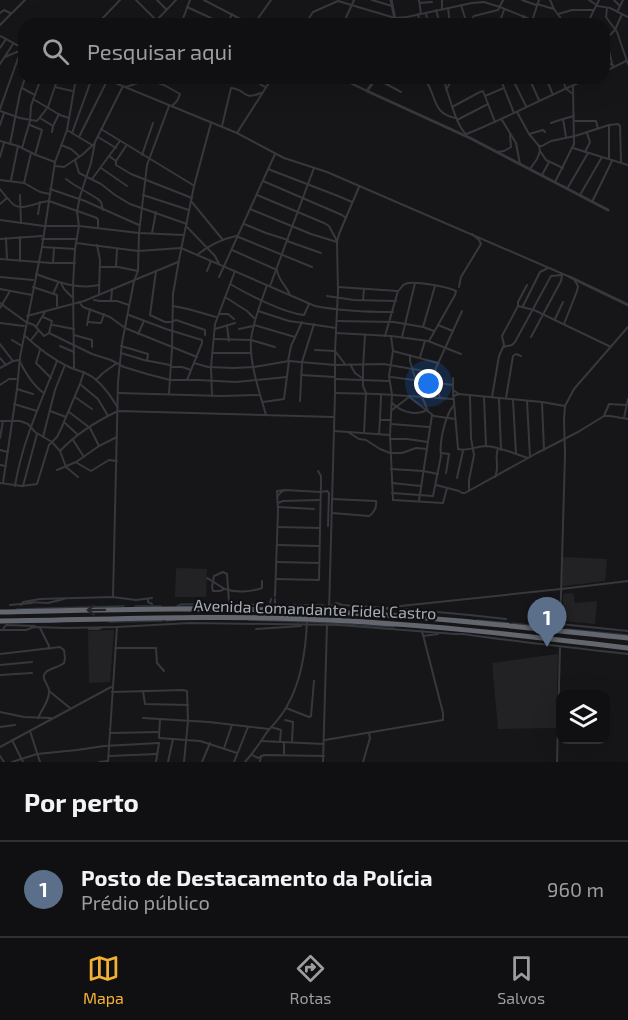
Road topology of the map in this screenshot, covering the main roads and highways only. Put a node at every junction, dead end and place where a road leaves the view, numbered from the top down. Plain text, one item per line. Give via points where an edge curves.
1 (0, 612) edge
2 (0, 621) edge
3 (628, 638) edge
4 (553, 639) junction
5 (568, 641) junction
6 (628, 648) edge

3 -> 1 highway, Avenida Comandante Fidel Castro via 329,609
2 - 4 highway, Avenida Comandante Fidel Castro via 164,622 215,617 420,626
4 - 5 highway, Avenida Comandante Fidel Castro
4 - 5 highway via 560,647
5 - 6 highway, Avenida Comandante Fidel Castro

